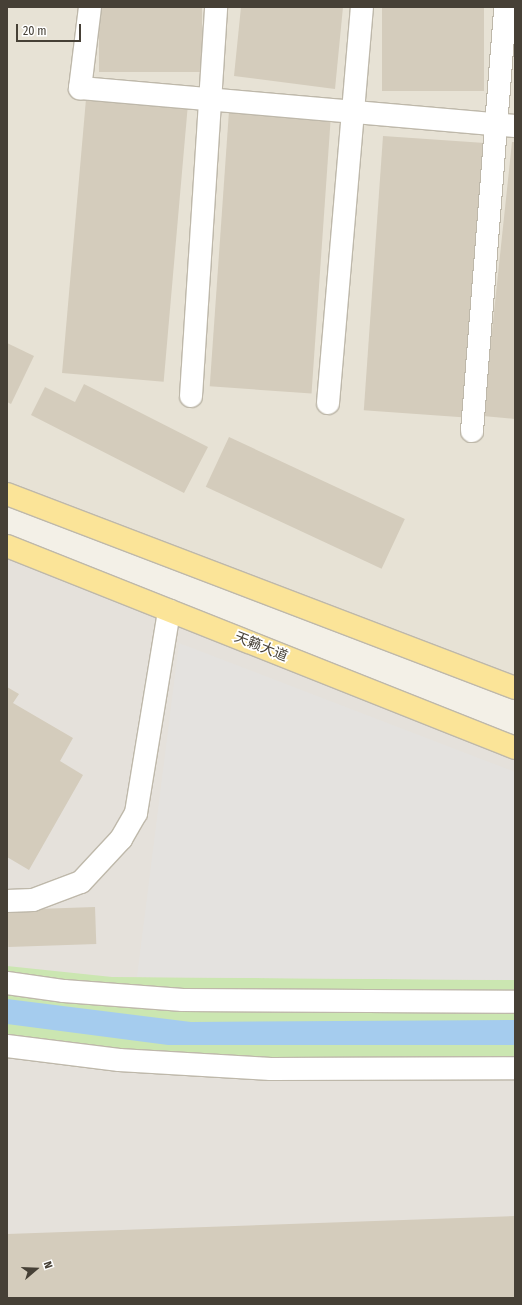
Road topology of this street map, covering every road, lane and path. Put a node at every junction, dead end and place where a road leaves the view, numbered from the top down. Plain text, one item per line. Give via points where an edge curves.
1 (90, 7) edge
2 (216, 7) edge
3 (362, 7) edge
4 (504, 7) edge
5 (208, 99) junction
6 (352, 111) junction
7 (506, 125) edge
8 (191, 396) dead end
9 (328, 403) dead end
10 (472, 431) dead end
11 (7, 494) edge
12 (7, 546) edge
13 (170, 611) junction
14 (515, 688) edge
15 (515, 748) edge
16 (7, 901) edge
17 (7, 983) edge
18 (515, 1002) edge
19 (7, 1046) edge
20 (515, 1068) edge

1 - 5 lane via 80,88
2 - 5 lane
3 - 6 lane
4 - 7 lane
5 - 6 lane
5 - 8 lane
6 - 7 lane
6 - 9 lane
7 - 10 lane
11 - 14 main road
12 - 13 main road, 天籁大道
13 - 15 main road, 天籁大道
13 - 16 lane via 136,813 121,839 81,882 33,900
17 - 18 lane via 64,991 183,1000
19 - 20 lane via 119,1060 271,1069

